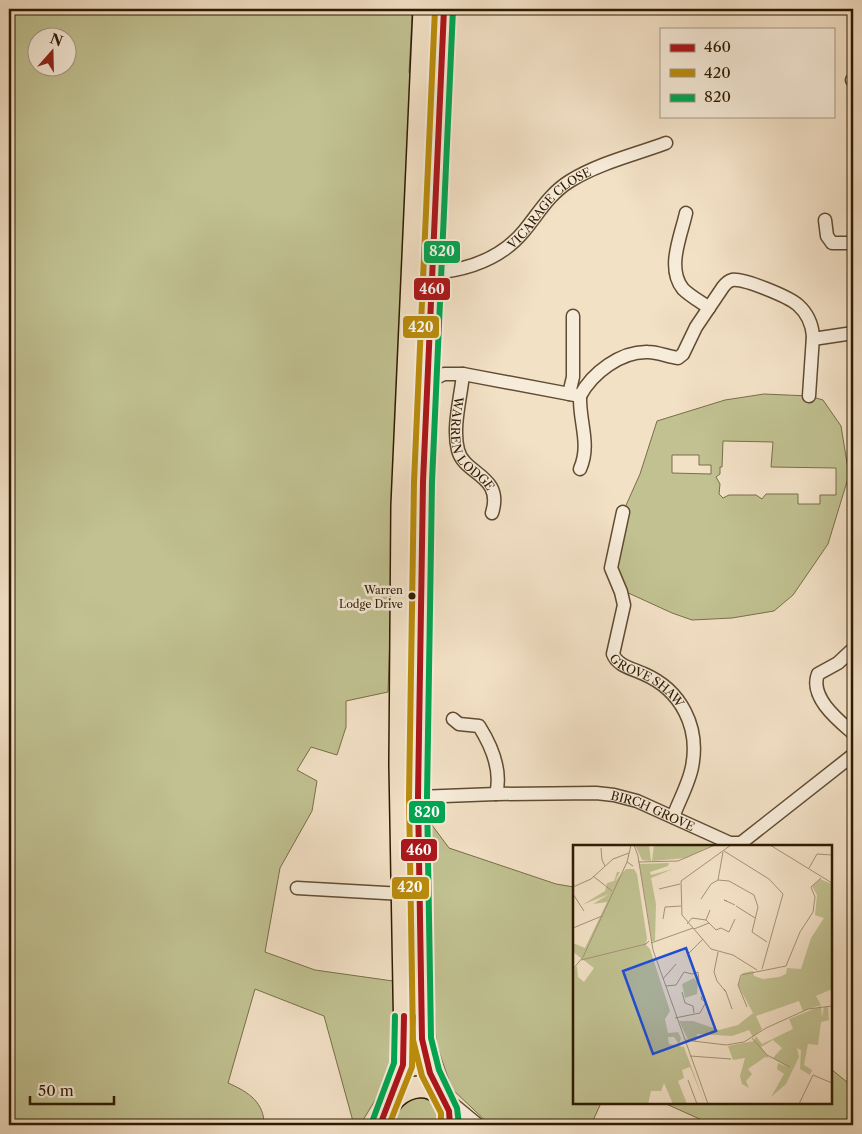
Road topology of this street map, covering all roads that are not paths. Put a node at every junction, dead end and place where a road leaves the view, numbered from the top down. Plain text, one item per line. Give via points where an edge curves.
1 (424, 9) edge
2 (444, 9) edge
3 (666, 143) dead end
4 (686, 213) dead end
5 (825, 220) dead end
6 (853, 243) edge
7 (433, 273) junction
8 (709, 308) junction
9 (573, 316) dead end
10 (853, 333) edge
11 (813, 339) junction
12 (463, 374) junction
13 (428, 382) junction
14 (574, 395) junction
15 (809, 396) dead end
16 (580, 469) dead end
17 (623, 512) dead end
18 (492, 513) dead end
19 (853, 649) edge
20 (453, 719) dead end
21 (853, 734) edge
22 (853, 755) edge
23 (496, 794) junction
24 (418, 797) junction
25 (673, 817) junction
26 (741, 845) edge
27 (297, 888) dead end
28 (403, 894) junction
29 (443, 1097) junction
30 (391, 1100) junction
31 (380, 1125) edge
32 (450, 1125) edge
33 (475, 1125) edge

1 - 28 highway via 402,506 400,764
2 - 7 highway
3 - 7 street, VICARAGE CLOSE via 592,169 570,181 550,196 516,240 494,256 458,271
4 - 8 street via 676,258 676,275 685,290
5 - 6 street via 827,236 832,243
7 - 13 highway
8 - 11 street via 726,283 731,280 742,282 794,302 809,320
8 - 14 street via 678,358 649,352 633,354 607,366
9 - 14 street
10 - 11 street
11 - 15 street
12 - 13 street via 444,374
12 - 14 street
12 - 18 street, WARREN LODGE via 457,447 461,458 492,489
13 - 24 highway via 423,482
14 - 16 street via 586,443
17 - 25 street, GROVE SHAW via 611,568 624,605 613,654 617,662 657,679 670,689 684,708 693,732 692,767
19 - 21 street via 838,663 824,669 816,679 817,690 833,716
20 - 23 street via 459,724 479,726 491,745 499,785
22 - 26 street, BIRCH GROVE
23 - 24 street, BIRCH GROVE
23 - 25 street, BIRCH GROVE via 614,795
24 - 29 highway via 422,1039 425,1058
25 - 26 street, BIRCH GROVE
27 - 28 street
28 - 30 highway via 405,1046
29 - 30 highway via 428,1088 415,1087
29 - 32 highway via 450,1113
29 - 33 street
30 - 31 highway

